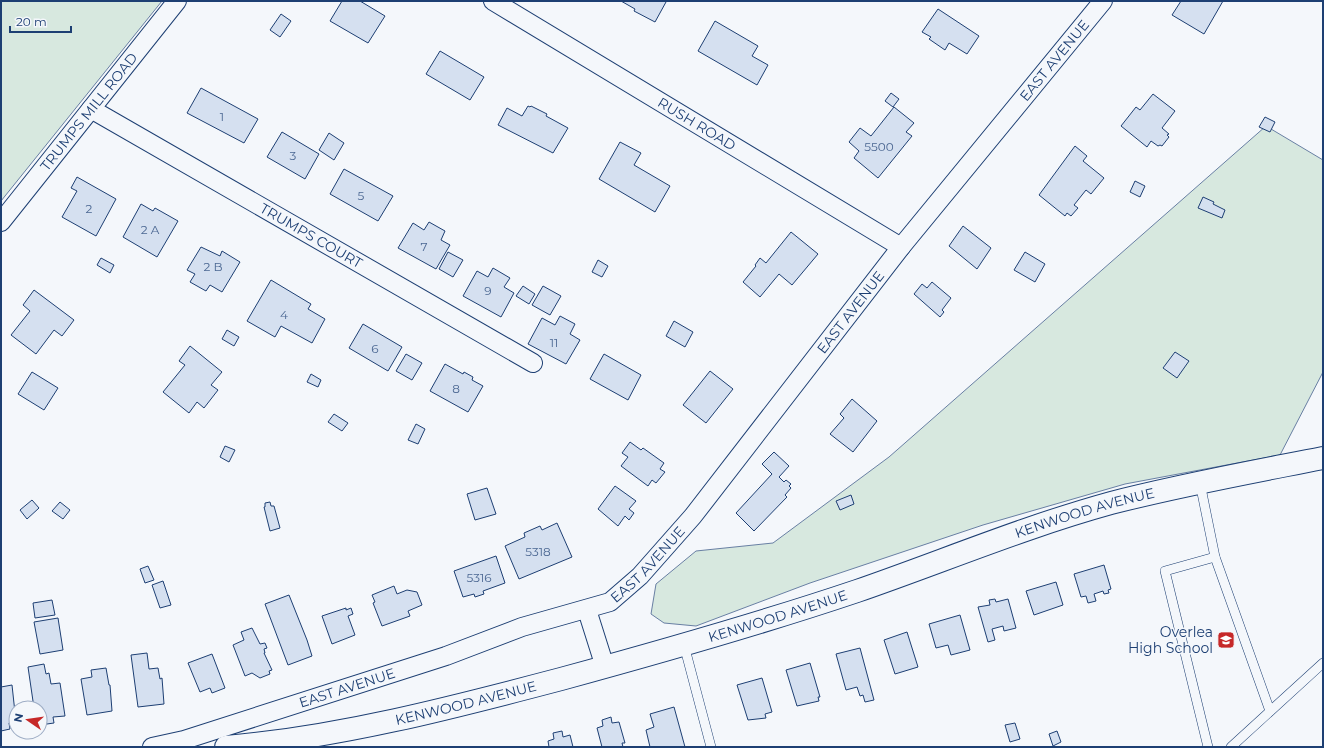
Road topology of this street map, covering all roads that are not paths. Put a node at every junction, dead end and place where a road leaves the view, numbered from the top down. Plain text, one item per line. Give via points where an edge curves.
1 (177, 1) edge
2 (493, 1) edge
3 (1103, 1) edge
4 (90, 109) junction
5 (1, 222) edge
6 (902, 246) junction
7 (532, 363) dead end
8 (1323, 458) edge
9 (1200, 483) junction
10 (1215, 557) junction
11 (587, 610) junction
12 (684, 645) junction
13 (1323, 663) edge
14 (605, 667) junction
15 (1270, 711) junction
16 (152, 747) edge
17 (226, 747) edge
18 (711, 747) edge
19 (1208, 747) edge
20 (1231, 747) edge

1 - 4 street, TRUMPS MILL ROAD
2 - 6 street, RUSH ROAD
3 - 6 street, EAST AVENUE
4 - 5 street, TRUMPS MILL ROAD
4 - 7 street, TRUMPS COURT
6 - 11 street, EAST AVENUE via 693,516 640,576 610,602
8 - 9 main road, KENWOOD AVENUE
9 - 10 lane
9 - 12 main road, KENWOOD AVENUE via 1109,504 783,616
10 - 15 lane
10 - 19 lane via 1165,571
11 - 14 street
11 - 16 street, EAST AVENUE via 522,627 446,656 184,740
12 - 14 main road, KENWOOD AVENUE
12 - 18 lane
13 - 15 lane
14 - 17 main road, KENWOOD AVENUE via 408,717 278,742
15 - 20 lane

